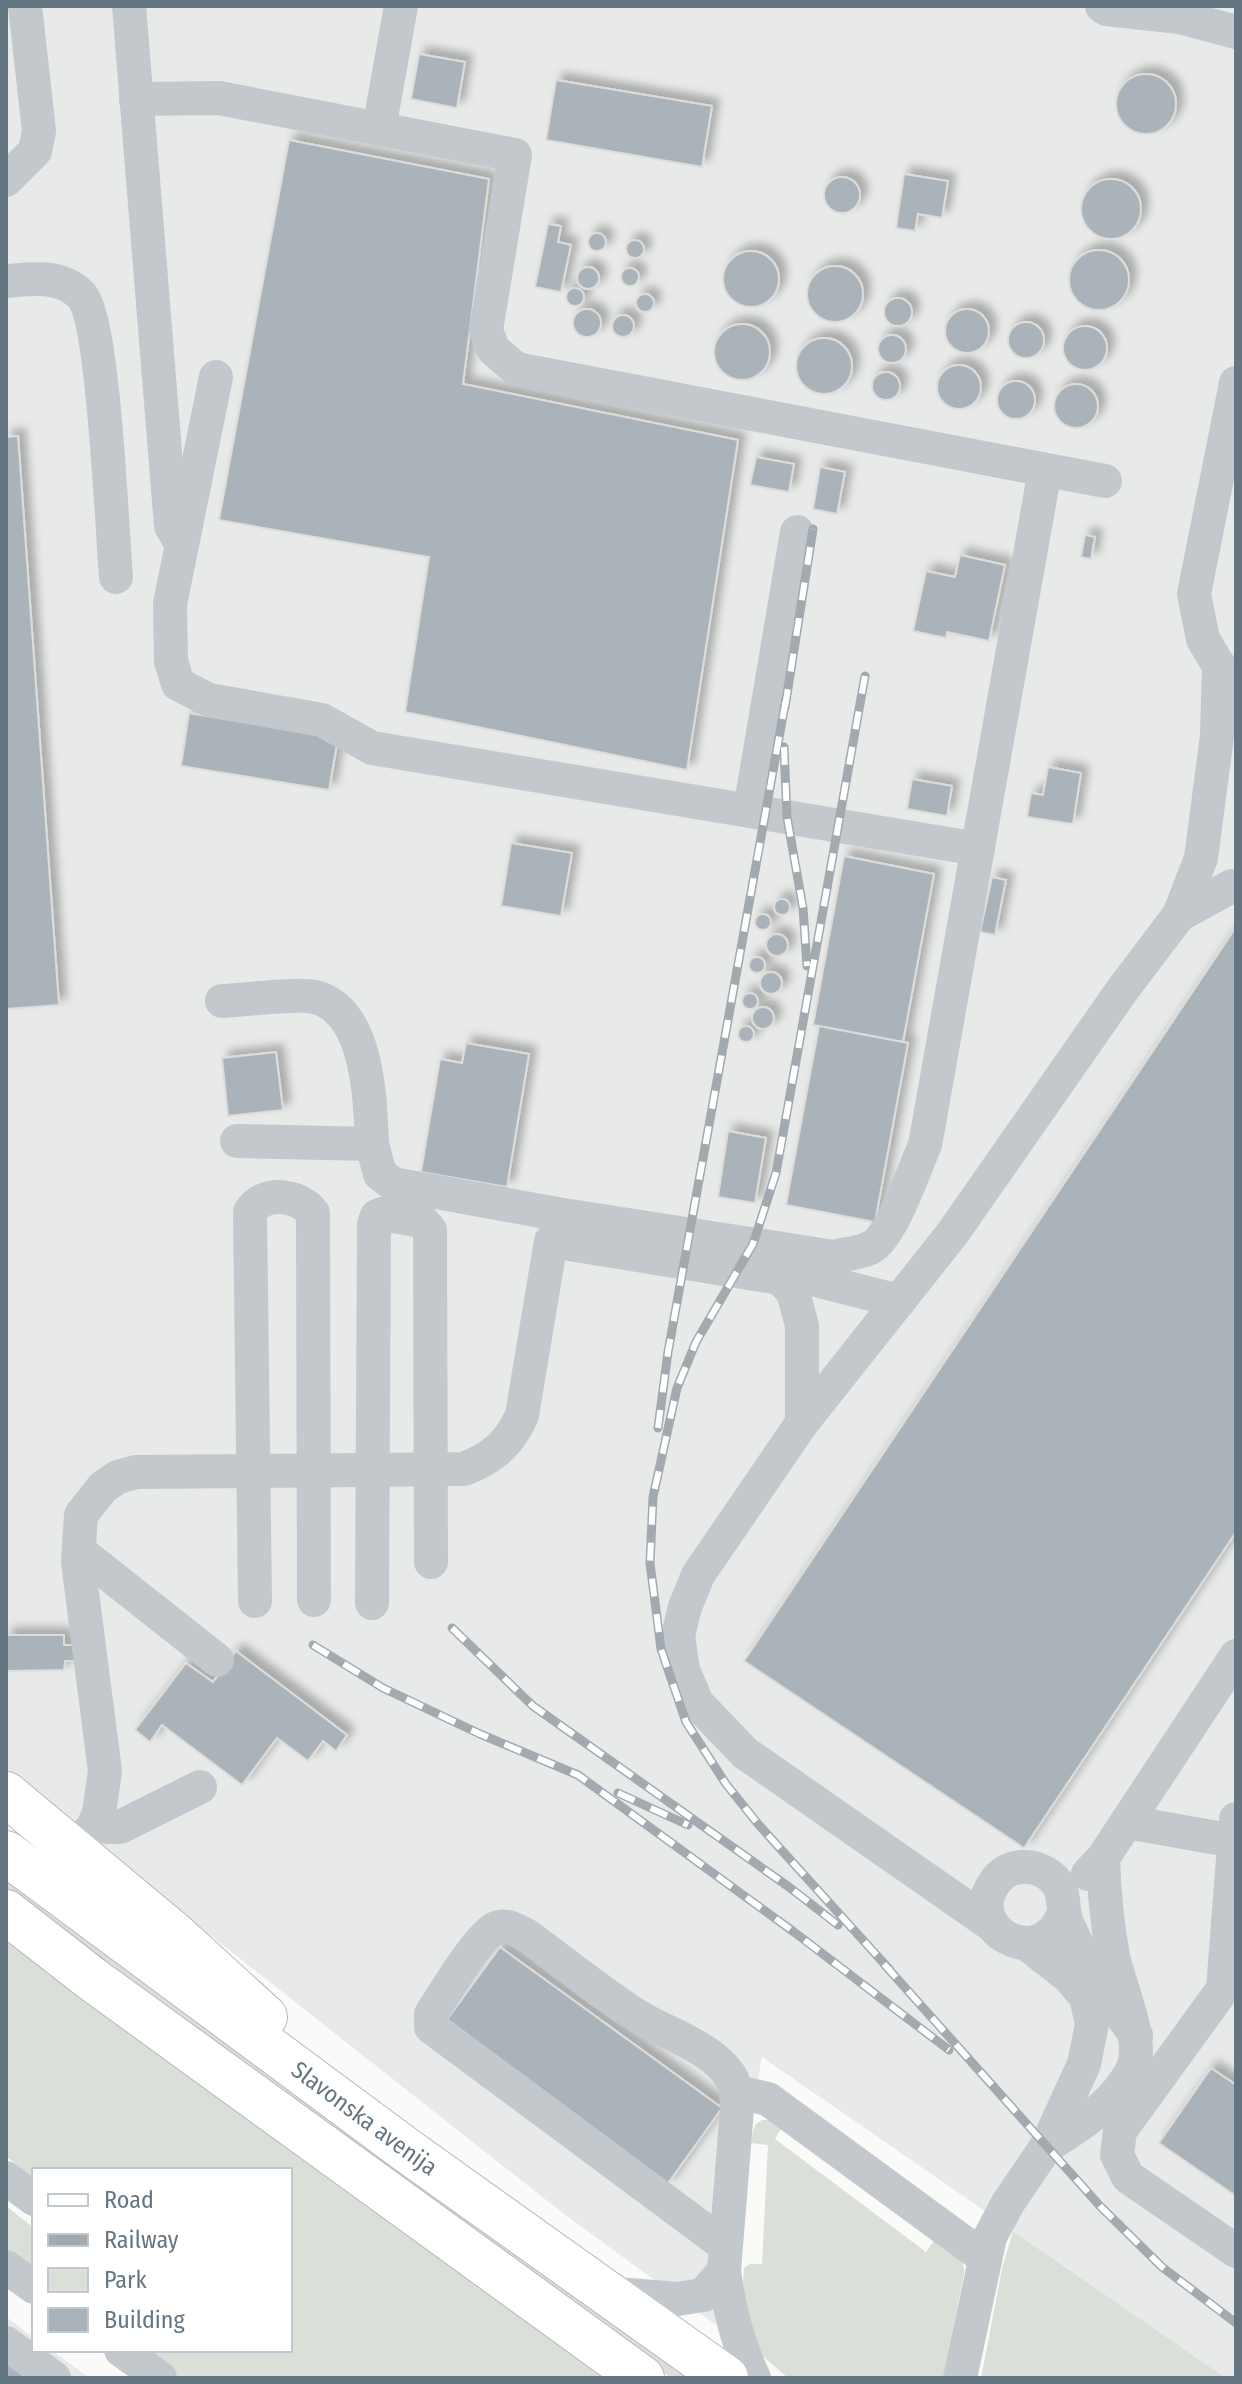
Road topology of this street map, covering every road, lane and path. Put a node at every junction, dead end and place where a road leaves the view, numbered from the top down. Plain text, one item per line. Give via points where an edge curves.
1 (25, 6) edge
2 (129, 6) edge
3 (401, 6) edge
4 (1097, 7) edge
5 (1236, 32) edge
6 (136, 99) junction
7 (379, 129) junction
8 (6, 180) edge
9 (6, 281) edge
10 (216, 377) dead end
11 (1236, 383) edge
12 (1045, 470) junction
13 (1105, 481) dead end
14 (797, 532) dead end
15 (182, 546) junction
16 (116, 577) dead end
17 (1227, 673) edge
18 (750, 810) junction
19 (978, 849) junction
20 (1236, 888) edge
21 (1179, 915) junction
22 (222, 1001) dead end
23 (237, 1141) dead end
24 (372, 1144) junction
25 (780, 1278) junction
26 (899, 1301) junction
27 (802, 1423) junction
28 (312, 1469) junction
29 (431, 1469) junction
30 (372, 1470) junction
31 (253, 1471) junction
32 (79, 1551) junction
33 (431, 1562) dead end
34 (314, 1600) dead end
35 (255, 1601) dead end
36 (372, 1603) dead end
37 (1236, 1656) edge
38 (217, 1660) dead end
39 (200, 1787) dead end
40 (6, 1794) edge
41 (1127, 1822) junction
42 (1235, 1830) edge
43 (83, 1838) junction
44 (6, 1853) edge
45 (1103, 1858) junction
46 (1064, 1908) junction
47 (6, 1912) edge
48 (992, 1925) junction
49 (1027, 1944) junction
50 (1136, 2035) junction
51 (737, 2092) junction
52 (1046, 2147) junction
53 (405, 2149) junction
54 (6, 2178) edge
55 (32, 2198) edge
56 (1236, 2251) edge
57 (725, 2258) junction
58 (985, 2258) junction
59 (6, 2267) edge
60 (32, 2286) edge
61 (604, 2293) junction
62 (6, 2343) edge
63 (124, 2352) edge
64 (54, 2378) edge
65 (160, 2378) edge
66 (642, 2378) edge
67 (726, 2378) edge
68 (754, 2378) edge
69 (960, 2378) edge

1 - 8 street via 39,131 35,151
2 - 6 street
3 - 7 street
4 - 5 street via 1180,17
6 - 7 street via 219,98
6 - 15 street via 171,526
7 - 12 street via 515,155 486,330 493,349 516,369
9 - 16 street via 50,278 72,287 91,315
10 - 15 street
11 - 17 street via 1194,594 1203,639
12 - 13 street
12 - 19 street
14 - 18 street
15 - 18 street via 170,604 171,661 178,684 209,700 322,720 372,748
17 - 21 street via 1201,858
18 - 19 street
19 - 24 street via 925,1145 896,1212 872,1248 834,1257 393,1184 380,1174
20 - 21 street
21 - 26 street
22 - 24 street via 313,996 329,1003 348,1023 363,1057
23 - 24 street
25 - 26 street via 808,1278
25 - 27 street via 793,1292 802,1326
25 - 29 street via 551,1241 522,1415 513,1436 485,1461 464,1469
26 - 27 street
27 - 48 street via 698,1575 678,1636 683,1670 697,1703 745,1753
28 - 30 street
28 - 31 street
28 - 31 street via 313,1213 302,1202 272,1197 261,1199 250,1212
28 - 34 street
29 - 30 street
29 - 30 street via 430,1230 422,1221 382,1214 374,1224
29 - 33 street
30 - 36 street
31 - 32 street via 136,1472 118,1477 81,1515
31 - 35 street
32 - 38 street
32 - 43 street via 105,1771 99,1813
37 - 41 street
39 - 43 street via 120,1827
40 - 43 main road
41 - 42 street
41 - 45 street
42 - 56 street via 1223,1989 1120,2131 1117,2155 1128,2177
43 - 53 main road via 175,1935 295,2043 346,2081
44 - 53 main road, Slavonska avenija
45 - 46 street
45 - 50 street via 1114,1960
46 - 48 street via 1061,1888 1053,1878 1029,1866 1016,1867 997,1878 990,1890
46 - 49 street via 1051,1934
46 - 50 street via 1084,1962
47 - 66 main road, Slavonska avenija
48 - 49 street via 1001,1935
49 - 52 street via 1086,1997 1092,2024 1084,2064
50 - 52 street via 1133,2068 1103,2109
51 - 57 street
51 - 57 street via 729,2074 706,2053 636,2016 509,1927 496,1928 480,1942 431,2014 431,2027 448,2042
51 - 58 street via 768,2099
52 - 58 street via 1008,2203
53 - 61 main road, Slavonska avenija
54 - 55 street
57 - 61 street via 703,2295 677,2299
57 - 68 street via 729,2312
58 - 69 street
59 - 60 street
61 - 67 main road, Slavonska avenija
62 - 64 street
63 - 65 street

